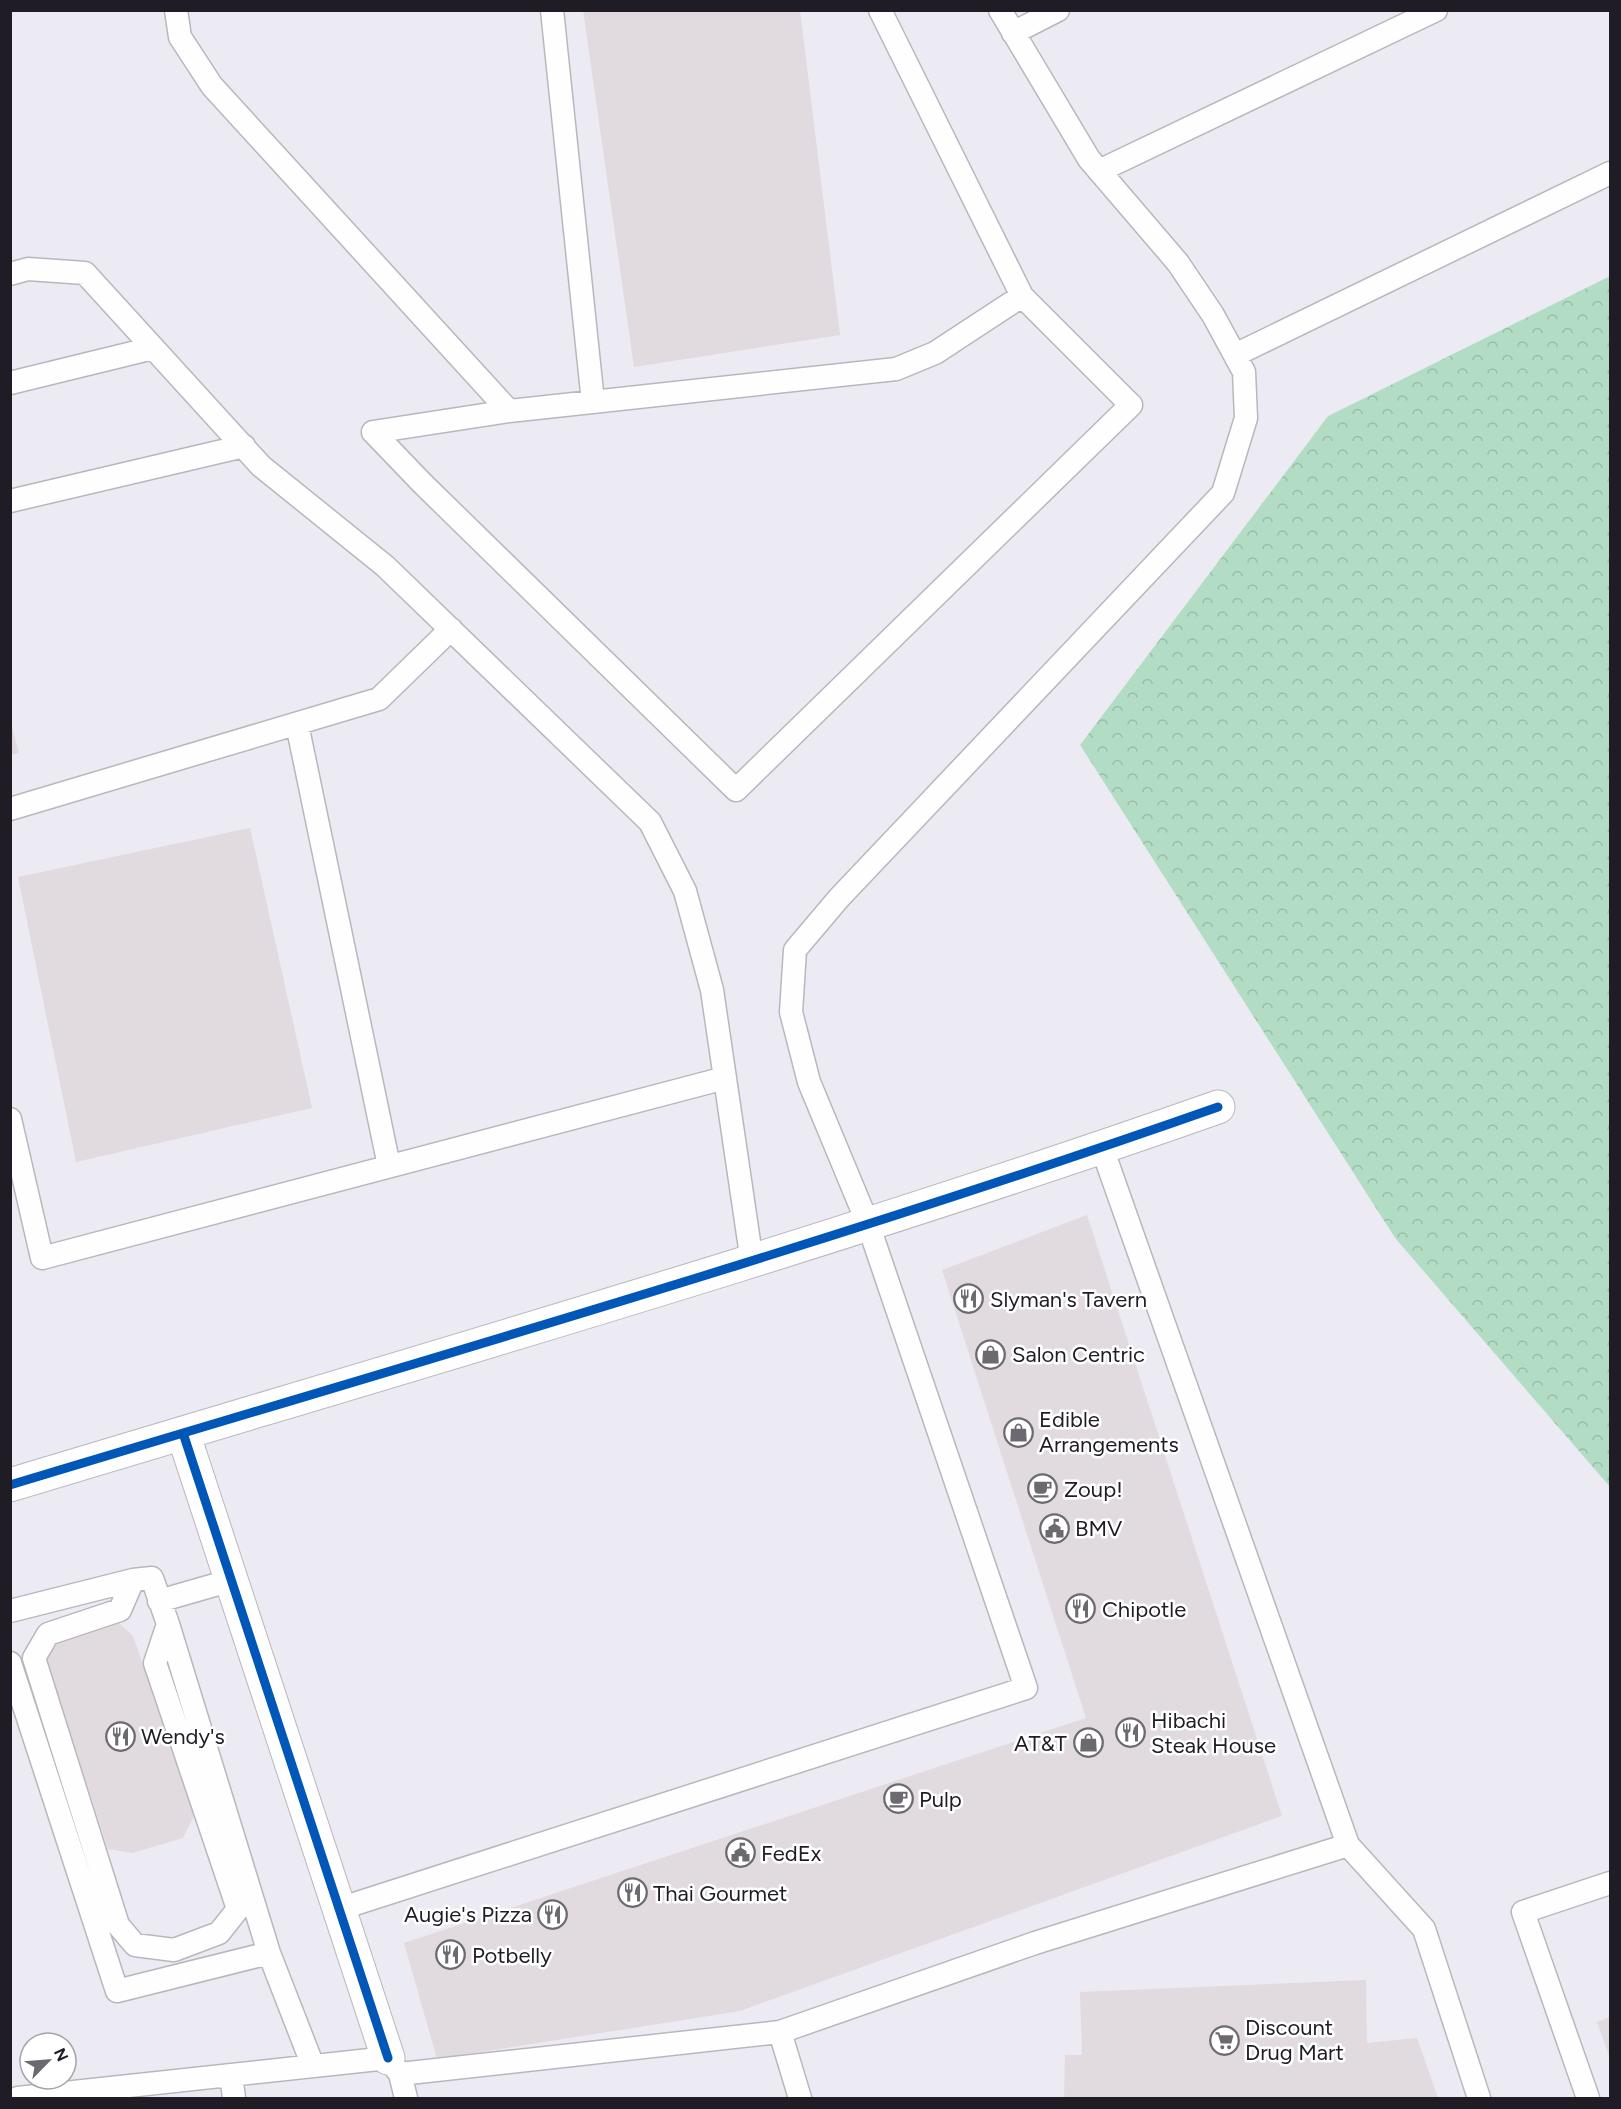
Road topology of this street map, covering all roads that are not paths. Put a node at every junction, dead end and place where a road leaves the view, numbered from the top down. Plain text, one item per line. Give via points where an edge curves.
1 (176, 10) edge
2 (552, 10) edge
3 (880, 10) edge
4 (999, 10) edge
5 (1058, 10) edge
6 (1436, 10) edge
7 (1013, 33) junction
8 (1099, 171) junction
9 (1611, 173) edge
10 (10, 274) edge
11 (1022, 296) junction
12 (153, 348) junction
13 (1235, 355) junction
14 (10, 383) edge
15 (593, 402) junction
16 (509, 411) junction
17 (244, 446) junction
18 (10, 501) edge
19 (451, 629) junction
20 (297, 724) junction
21 (10, 809) edge
22 (725, 1078) junction
23 (1218, 1107) dead end
24 (10, 1119) edge
25 (1102, 1148) junction
26 (389, 1166) junction
27 (868, 1224) junction
28 (752, 1262) junction
29 (183, 1433) junction
30 (10, 1485) edge
31 (134, 1580) junction
32 (232, 1580) junction
33 (159, 1600) junction
34 (10, 1611) edge
35 (168, 1624) junction
36 (10, 1663) edge
37 (1348, 1845) junction
38 (1611, 1882) edge
39 (339, 1909) junction
40 (269, 1953) junction
41 (780, 2032) junction
42 (313, 2066) junction
43 (394, 2066) junction
44 (231, 2075) junction
45 (18, 2098) edge
46 (234, 2098) edge
47 (406, 2098) edge
48 (800, 2098) edge
49 (1479, 2098) edge
50 (1587, 2098) edge

1 - 16 lane via 180,37 212,86
2 - 15 lane
3 - 11 lane
4 - 7 lane
5 - 7 lane
6 - 8 lane
7 - 8 lane
8 - 13 lane via 1178,263
9 - 13 lane
10 - 12 lane via 28,269 85,273
11 - 15 lane via 935,353 896,369
11 - 16 lane via 1131,405 736,790 373,432
12 - 14 lane
12 - 17 lane
13 - 27 lane via 1244,372 1246,418 1223,493 839,898 795,950 791,1012 809,1082
15 - 16 lane
17 - 18 lane
17 - 19 lane via 261,466 385,566
19 - 20 lane via 379,699
19 - 22 lane via 650,822 685,891 712,990
20 - 21 lane
20 - 26 lane
22 - 26 lane
22 - 28 lane
23 - 25 street
24 - 26 lane via 42,1258
25 - 27 street
25 - 37 lane
27 - 28 street
27 - 39 lane via 1026,1688
28 - 29 street
29 - 30 street
29 - 32 street
31 - 33 lane via 152,1578
31 - 34 lane
31 - 35 lane via 120,1610 48,1634 34,1658 118,1925 135,1945 174,1950 219,1933 238,1909 156,1663
32 - 33 lane
32 - 39 street
33 - 35 lane
35 - 40 lane
36 - 40 lane via 117,1991
37 - 41 lane via 1035,1943
37 - 49 lane via 1424,1929
38 - 50 lane via 1523,1912
39 - 43 street
40 - 42 lane
41 - 43 lane
41 - 48 lane
42 - 43 lane
42 - 44 lane
43 - 47 lane
44 - 45 lane
44 - 46 lane

